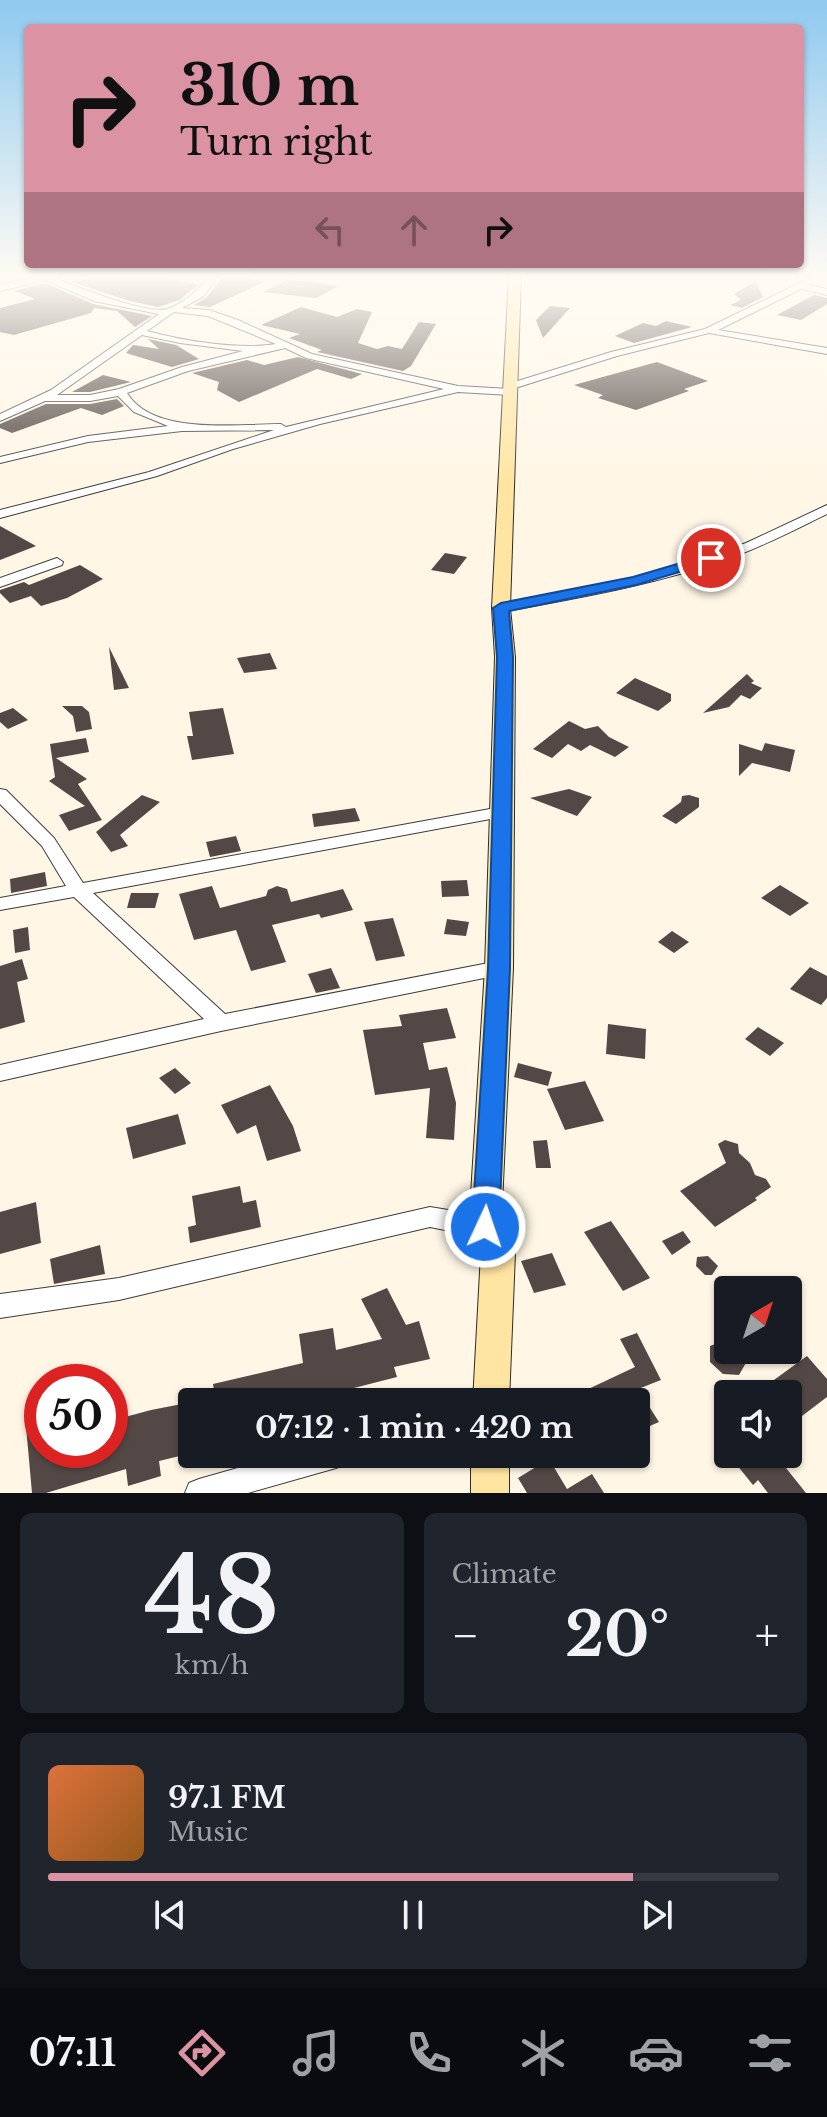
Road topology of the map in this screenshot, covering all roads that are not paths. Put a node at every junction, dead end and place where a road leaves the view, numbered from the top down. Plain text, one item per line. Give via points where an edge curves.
1 (120, 345) edge
2 (223, 345) edge
3 (280, 345) edge
4 (513, 345) edge
5 (652, 345) edge
6 (789, 345) edge
7 (283, 346) junction
8 (257, 350) junction
9 (827, 351) edge
10 (458, 389) junction
11 (512, 389) junction
12 (121, 392) junction
13 (46, 398) junction
14 (0, 418) edge
15 (295, 427) junction
16 (182, 428) junction
17 (0, 460) edge
18 (827, 509) edge
19 (0, 514) edge
20 (57, 562) dead end
21 (0, 583) edge
22 (501, 608) junction
23 (0, 794) edge
24 (501, 812) junction
25 (78, 890) junction
26 (0, 904) edge
27 (499, 968) junction
28 (221, 1023) junction
29 (0, 1073) edge
30 (485, 1227) junction
31 (0, 1306) edge
32 (492, 1388) edge
33 (287, 1468) edge
34 (490, 1468) edge
35 (199, 1493) edge
36 (490, 1493) edge

1 - 13 street
2 - 8 street
3 - 7 street
4 - 11 main road
5 - 11 street
6 - 9 street
7 - 8 street
7 - 10 street
8 - 12 street
10 - 11 street
10 - 15 street
11 - 22 main road
12 - 13 street
12 - 16 street via 131,406
13 - 14 street
15 - 16 street
15 - 19 street via 153,474
16 - 17 street via 88,439
18 - 22 street via 749,546 699,562 636,581
20 - 21 street
22 - 24 main road
23 - 25 street via 48,842
24 - 25 street
24 - 27 main road
25 - 26 street
25 - 28 street
27 - 28 street
27 - 30 main road
28 - 29 street
30 - 31 street via 430,1217 119,1289
30 - 32 main road via 498,1253
33 - 35 street
34 - 36 main road

